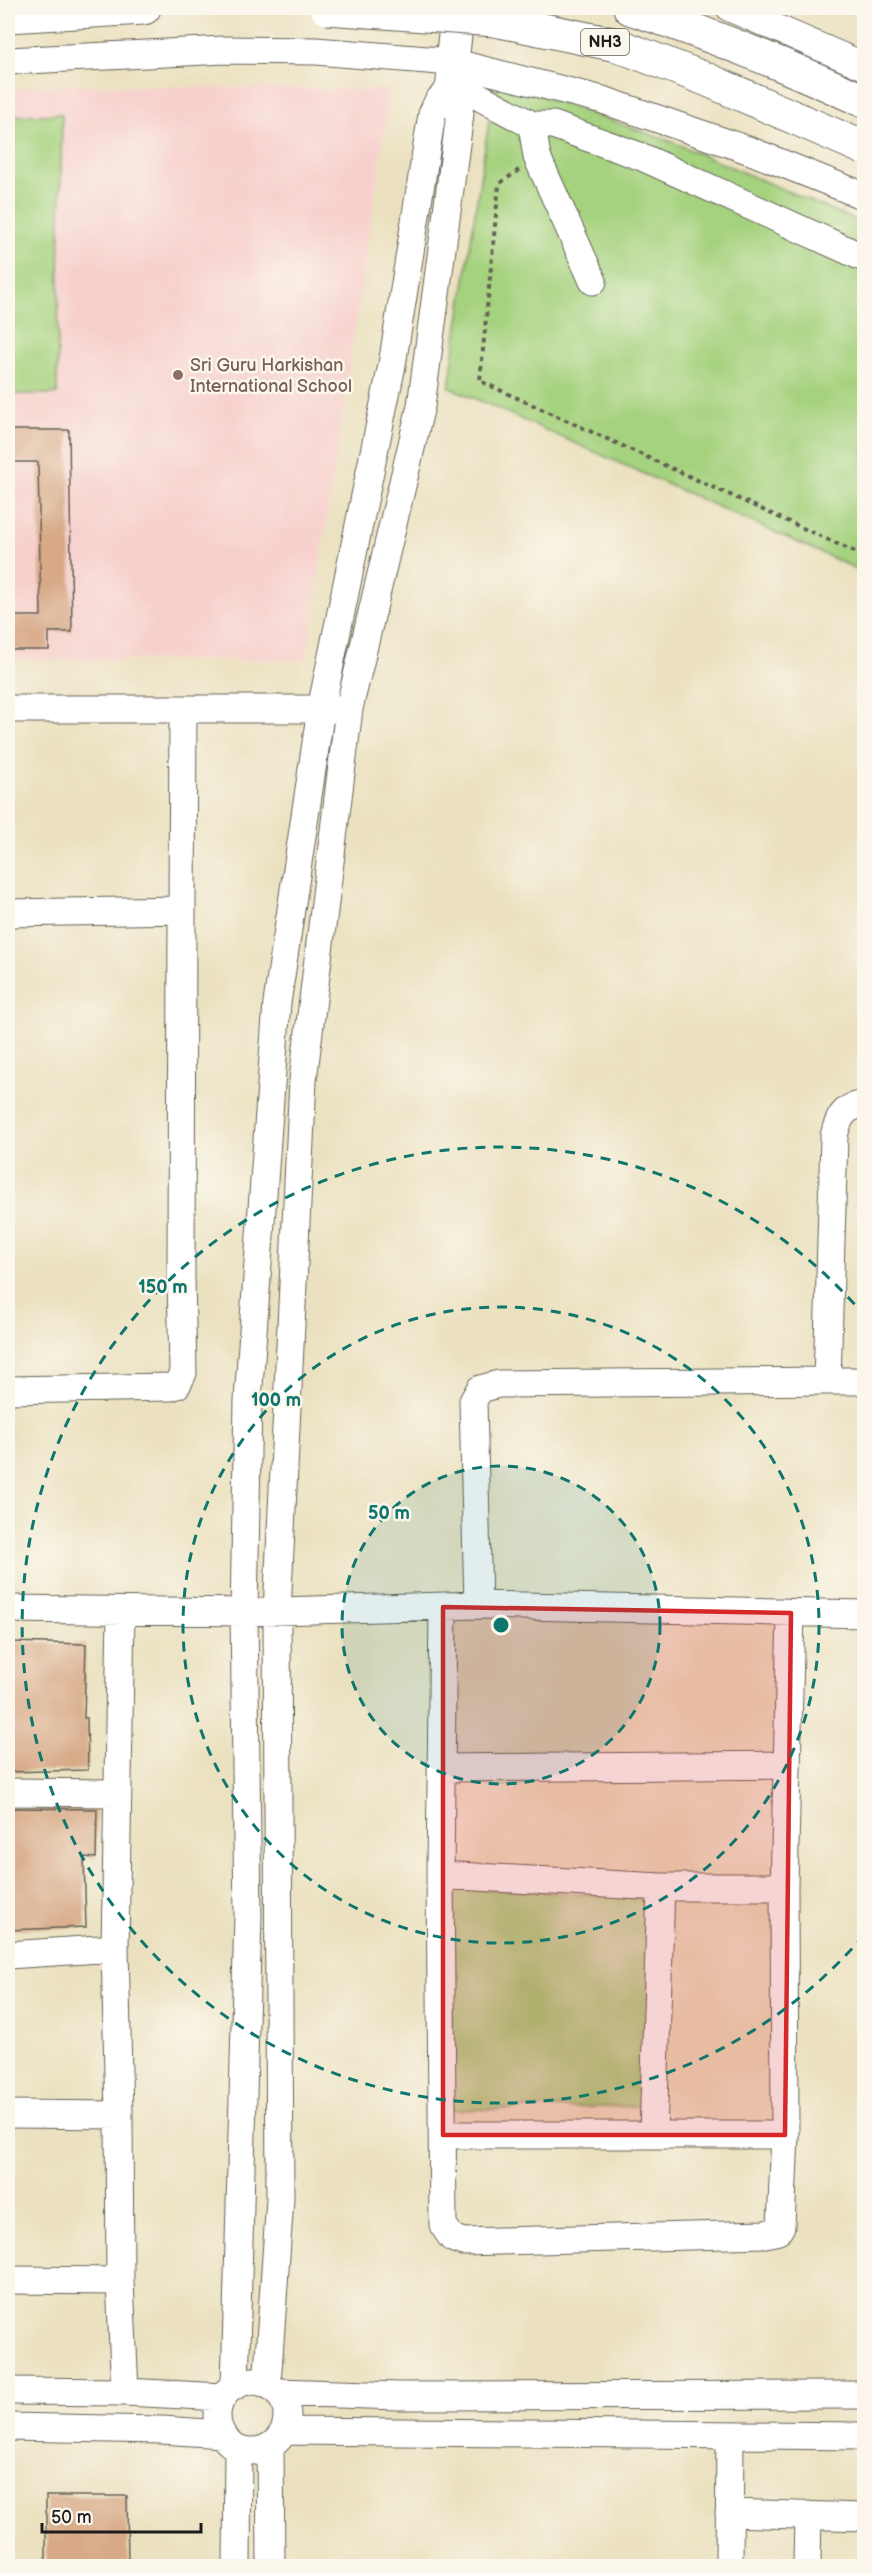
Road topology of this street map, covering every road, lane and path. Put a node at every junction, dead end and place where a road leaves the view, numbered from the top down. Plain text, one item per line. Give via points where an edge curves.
1 (144, 8) edge
2 (327, 8) edge
3 (458, 8) edge
4 (630, 8) edge
5 (730, 8) edge
6 (8, 16) edge
7 (8, 61) edge
8 (864, 66) edge
9 (450, 78) junction
10 (864, 101) edge
11 (532, 125) junction
12 (864, 148) edge
13 (537, 157) junction
14 (864, 196) edge
15 (864, 258) edge
16 (593, 281) dead end
17 (864, 556) edge
18 (8, 709) edge
19 (183, 709) junction
20 (321, 709) junction
21 (349, 709) junction
22 (182, 910) junction
23 (8, 913) edge
24 (864, 1105) edge
25 (827, 1381) junction
26 (864, 1381) edge
27 (8, 1390) edge
28 (477, 1605) junction
29 (443, 1608) junction
30 (8, 1609) edge
31 (121, 1612) junction
32 (244, 1612) junction
33 (277, 1612) junction
34 (791, 1613) junction
35 (864, 1614) edge
36 (787, 1765) junction
37 (442, 1768) junction
38 (8, 1792) edge
39 (117, 1793) junction
40 (440, 1875) junction
41 (661, 1887) junction
42 (784, 1887) junction
43 (115, 1948) junction
44 (8, 1955) edge
45 (8, 2114) edge
46 (120, 2115) junction
47 (443, 2135) junction
48 (653, 2135) junction
49 (785, 2135) junction
50 (8, 2280) edge
51 (120, 2281) junction
52 (273, 2388) junction
53 (8, 2391) edge
54 (229, 2391) junction
55 (125, 2392) junction
56 (864, 2395) edge
57 (8, 2427) edge
58 (730, 2435) junction
59 (864, 2436) edge
60 (278, 2438) junction
61 (230, 2441) junction
62 (729, 2513) junction
63 (808, 2515) junction
64 (864, 2517) edge
65 (237, 2566) edge
66 (271, 2566) edge
67 (729, 2566) edge
68 (807, 2566) edge

1 - 6 highway
2 - 12 highway, NH3, bridge via 495,20 617,45
3 - 9 highway
4 - 10 highway, NH3 via 682,24
5 - 8 street
7 - 9 street via 225,50 316,51
9 - 11 street
9 - 14 street via 603,100 751,151
9 - 20 street via 432,114 392,365
9 - 21 street via 460,114 422,406
11 - 13 street
11 - 15 street via 553,125 642,157
13 - 16 street
13 - 17 path via 499,184 480,381
18 - 19 street
19 - 20 street
19 - 22 street
20 - 21 street
20 - 32 street via 277,1003 248,1400
21 - 33 street via 303,1080
22 - 23 street
22 - 27 street via 183,1373 171,1387
24 - 25 street via 844,1111 834,1136
25 - 26 street
25 - 28 street via 499,1384 480,1389 473,1401
28 - 29 street
28 - 34 street
29 - 33 street
29 - 37 street
30 - 31 street
31 - 32 street
31 - 39 street
32 - 33 street
32 - 54 street via 248,1916
33 - 52 street via 280,2199
34 - 35 street
34 - 36 street
36 - 37 street
36 - 42 street
37 - 40 street
38 - 39 street
39 - 43 street
40 - 41 street
40 - 47 street
41 - 42 street
41 - 48 street
42 - 49 street
43 - 44 street
43 - 46 street
45 - 46 street
46 - 51 street
47 - 48 street
47 - 49 street via 443,2225 452,2238 463,2242 774,2233 781,2226
48 - 49 street
50 - 51 street
51 - 55 street
52 - 54 street via 254,2380
52 - 56 street via 398,2396
52 - 60 street via 286,2404 288,2417
53 - 55 street
54 - 55 street
54 - 61 street via 217,2415
57 - 61 street via 162,2430
58 - 59 street
58 - 60 street
58 - 62 street
60 - 61 street via 251,2452
60 - 66 street
61 - 65 street
62 - 63 street
62 - 67 street
63 - 64 street
63 - 68 street

